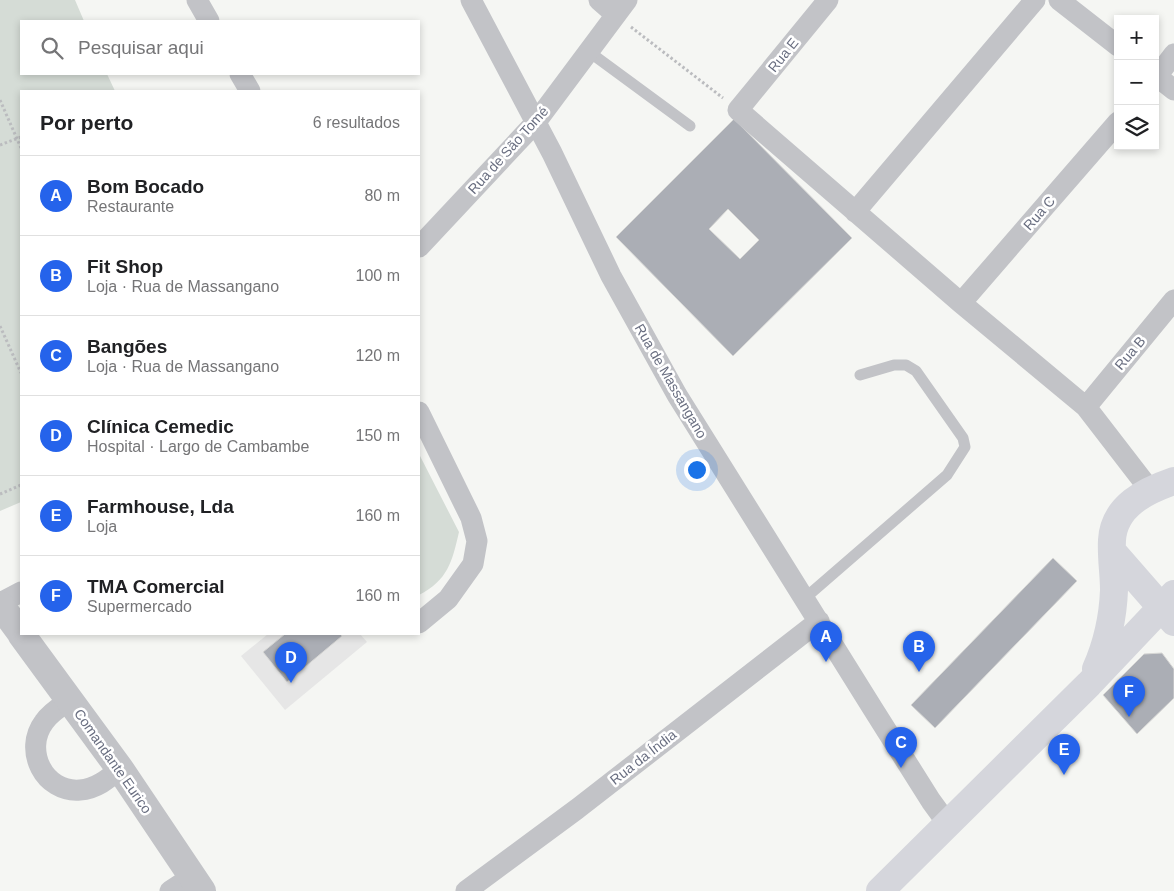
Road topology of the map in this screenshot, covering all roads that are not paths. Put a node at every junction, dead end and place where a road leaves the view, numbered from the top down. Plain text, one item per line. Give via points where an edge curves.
1 (197, 0) edge
2 (470, 0) edge
3 (599, 0) edge
4 (828, 0) edge
5 (1035, 0) edge
6 (1059, 0) edge
7 (621, 7) edge
8 (209, 20) edge
9 (1114, 43) edge
10 (588, 51) junction
11 (1174, 54) edge
12 (1159, 73) edge
13 (241, 75) edge
14 (1159, 79) edge
15 (249, 90) edge
16 (1174, 90) edge
17 (536, 122) junction
18 (690, 126) dead end
19 (1114, 127) edge
20 (855, 212) junction
21 (420, 246) edge
22 (1174, 300) edge
23 (961, 303) junction
24 (860, 375) dead end
25 (1086, 407) junction
26 (420, 414) edge
27 (1162, 485) edge
28 (1112, 551) junction
29 (20, 593) edge
30 (804, 599) junction
31 (0, 604) edge
32 (1170, 608) edge
33 (818, 621) junction
34 (420, 622) edge
35 (20, 633) edge
36 (22, 635) edge
37 (1088, 684) junction
38 (70, 700) junction
39 (120, 769) junction
40 (947, 823) junction
41 (197, 883) edge
42 (170, 891) edge
43 (466, 891) edge
44 (880, 891) edge

1 - 8 street
2 - 17 street, Rua de Massangano
3 - 7 street
4 - 20 street, Rua E via 738,110
5 - 20 street
6 - 9 street
7 - 10 street, Rua de São Tomé
10 - 17 street, Rua de São Tomé
10 - 18 lane
11 - 12 street
13 - 15 street
14 - 16 street
17 - 21 street, Rua de São Tomé
17 - 30 street, Rua de Massangano via 611,276 673,387
19 - 23 street, Rua C
20 - 23 street
22 - 25 street, Rua B
23 - 25 street
24 - 30 lane via 894,365 906,365 916,371 963,438 965,447 947,474
25 - 27 street
26 - 34 street via 471,518 477,541 473,564 448,599
27 - 28 main road via 1136,498 1116,521
28 - 32 main road
28 - 37 main road via 1114,590 1110,627
29 - 31 street
30 - 33 street, Rua de Massangano
31 - 35 street, Comandante Eurico
32 - 37 main road
33 - 40 street, Rua de Massangano
33 - 43 street, Rua da Índia
36 - 38 street, Comandante Eurico
37 - 40 main road
38 - 39 street, Comandante Eurico
38 - 39 street via 44,721 38,733 35,747 43,773 53,783 79,791 92,788
39 - 41 street, Comandante Eurico
40 - 44 main road
41 - 42 street

